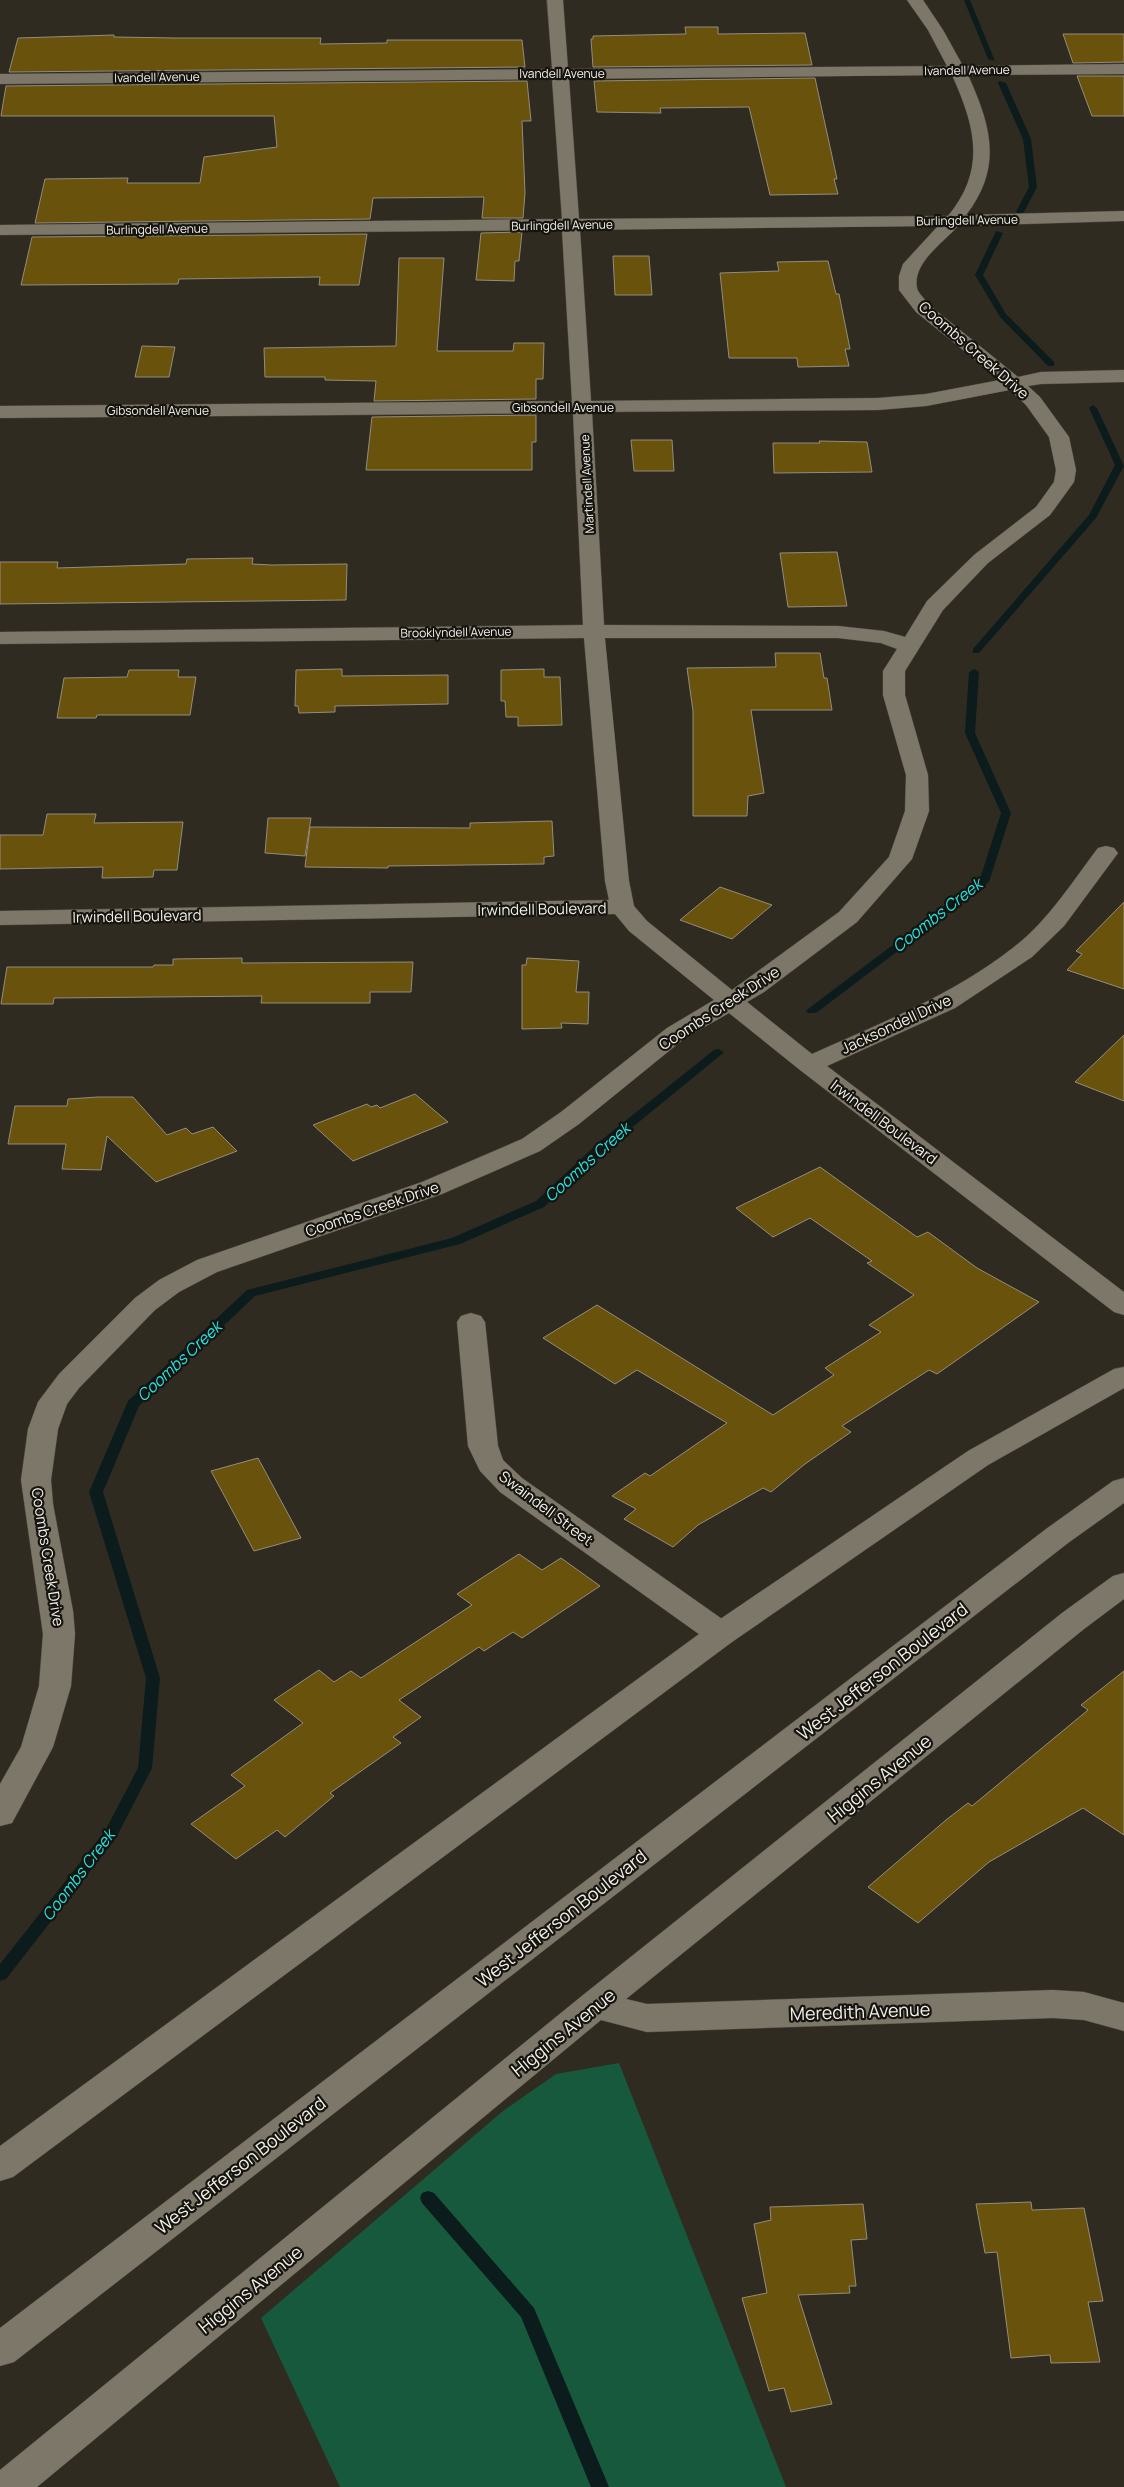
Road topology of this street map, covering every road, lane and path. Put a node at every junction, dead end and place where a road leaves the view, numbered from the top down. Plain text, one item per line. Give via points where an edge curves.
1 (555, 0) edge
2 (915, 0) edge
3 (1124, 69) edge
4 (956, 70) junction
5 (559, 73) junction
6 (0, 79) edge
7 (1124, 216) edge
8 (952, 221) junction
9 (570, 225) junction
10 (0, 230) edge
11 (1124, 376) edge
12 (1015, 382) junction
13 (582, 407) junction
14 (0, 412) edge
15 (594, 631) junction
16 (0, 638) edge
17 (910, 646) junction
18 (1106, 854) dead end
19 (622, 907) junction
20 (0, 918) edge
21 (730, 1001) junction
22 (809, 1065) junction
23 (1124, 1306) edge
24 (471, 1322) dead end
25 (1124, 1376) edge
26 (1124, 1488) edge
27 (1124, 1584) edge
28 (721, 1634) junction
29 (0, 1814) edge
30 (595, 2005) junction
31 (1124, 2017) edge
32 (0, 2166) edge
33 (0, 2350) edge
34 (8, 2487) edge

1 - 5 street, Martindell Avenue
2 - 4 street, Coombs Creek Drive
3 - 4 street, Ivandell Avenue
4 - 5 street, Ivandell Avenue
4 - 8 street, Coombs Creek Drive via 978,121 982,167 971,198
5 - 6 street, Ivandell Avenue
5 - 9 street, Martindell Avenue
7 - 8 street, Burlingdell Avenue
8 - 9 street, Burlingdell Avenue
8 - 12 street, Coombs Creek Drive via 912,264 908,290 922,308
9 - 10 street, Burlingdell Avenue
9 - 13 street, Martindell Avenue
11 - 12 street, Gibsondell Avenue via 1065,376
12 - 13 street, Gibsondell Avenue via 926,400 878,404
12 - 17 street, Coombs Creek Drive via 1059,437 1066,470 1064,482 1043,510 954,585 935,606
13 - 14 street, Gibsondell Avenue
13 - 15 street, Martindell Avenue
15 - 16 street, Brooklyndell Avenue
15 - 17 street, Brooklyndell Avenue via 838,632 884,637
15 - 19 street, Martindell Avenue
17 - 21 street, Coombs Creek Drive via 894,671 894,695 917,775 917,811 900,858 848,917 755,987
18 - 22 street, Jacksondell Drive via 1055,921 1023,952 946,1003
19 - 20 street, Irwindell Boulevard
19 - 21 street, Irwindell Boulevard via 638,926
21 - 22 street, Irwindell Boulevard
21 - 29 street, Coombs Creek Drive via 676,1033 531,1145 432,1188 207,1266 168,1286 145,1304 69,1381 53,1402 43,1429 36,1480 57,1611 59,1634 55,1686 36,1747
22 - 23 street, Irwindell Boulevard
24 - 28 street, Swaindell Street via 483,1446 490,1464 511,1485
25 - 28 street via 978,1458
26 - 33 street, West Jefferson Boulevard via 1057,1536
27 - 30 street, Higgins Avenue via 1073,1621
28 - 32 street
30 - 31 street, Meredith Avenue via 647,2018 1053,2004 1084,2006
30 - 34 street, Higgins Avenue

